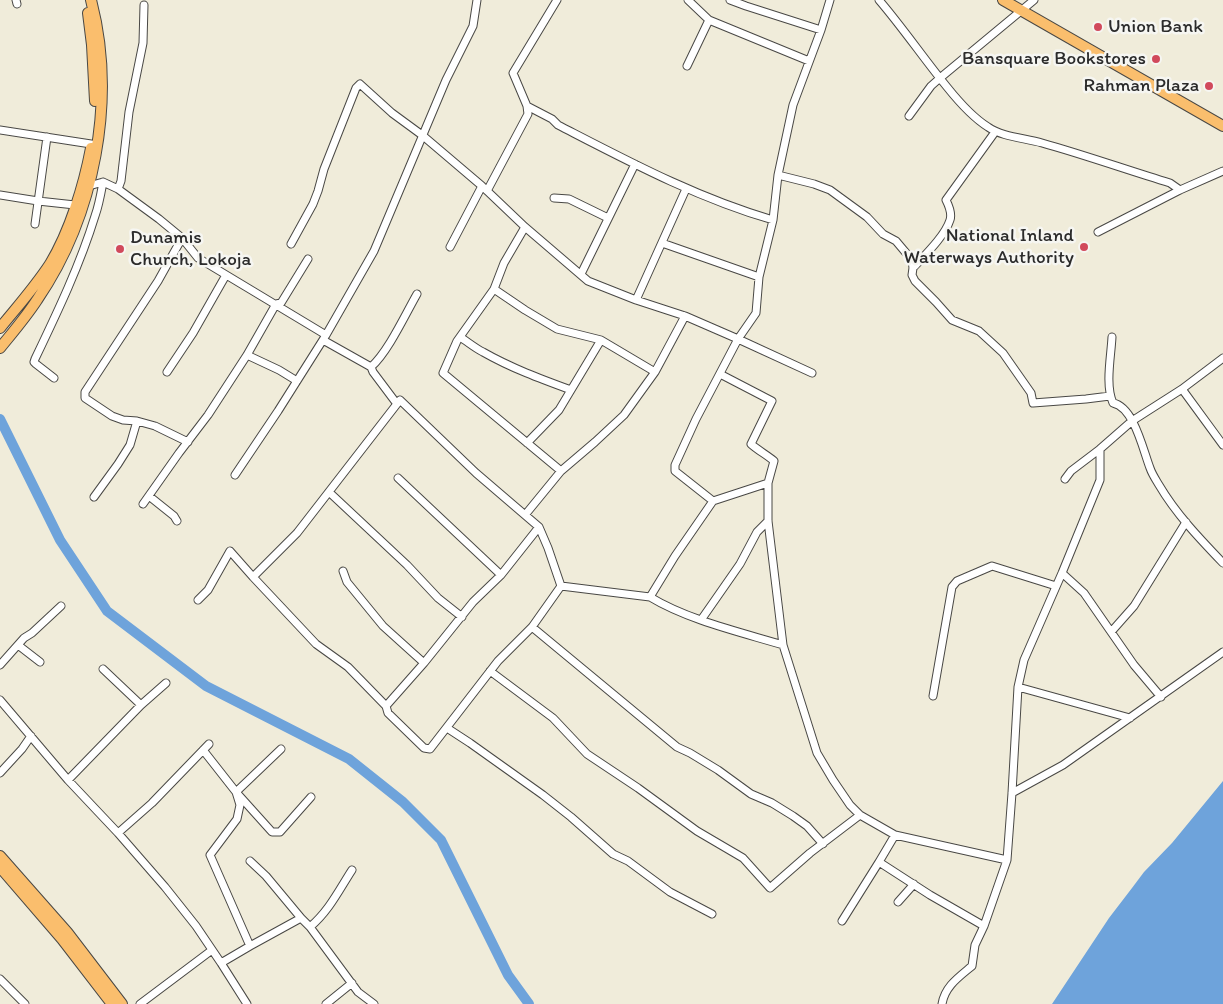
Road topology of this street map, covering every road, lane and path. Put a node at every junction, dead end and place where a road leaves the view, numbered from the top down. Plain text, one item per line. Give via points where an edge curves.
1 (85, 0) edge
2 (91, 0) edge
3 (477, 0) edge
4 (557, 0) edge
5 (688, 0) edge
6 (730, 0) edge
7 (830, 0) edge
8 (879, 0) edge
9 (1003, 0) edge
10 (1014, 0) edge
11 (144, 5) dead end
12 (1027, 6) edge
13 (708, 20) junction
14 (821, 30) junction
15 (96, 46) junction
16 (809, 61) junction
17 (687, 66) dead end
18 (940, 78) junction
19 (528, 106) junction
20 (909, 116) dead end
21 (1223, 118) edge
22 (1223, 126) edge
23 (0, 130) edge
24 (995, 132) junction
25 (422, 135) junction
26 (47, 137) junction
27 (91, 144) junction
28 (635, 164) junction
29 (1223, 171) edge
30 (778, 175) junction
31 (103, 182) junction
32 (89, 186) junction
33 (485, 188) junction
34 (118, 189) junction
35 (686, 189) junction
36 (1180, 190) junction
37 (0, 195) edge
38 (554, 198) dead end
39 (38, 201) junction
40 (75, 205) junction
41 (608, 218) junction
42 (772, 220) junction
43 (35, 224) dead end
44 (526, 227) junction
45 (1098, 232) dead end
46 (182, 238) junction
47 (662, 243) junction
48 (292, 244) dead end
49 (450, 247) dead end
50 (308, 259) dead end
51 (913, 268) junction
52 (581, 274) junction
53 (226, 275) junction
54 (759, 277) junction
55 (494, 289) junction
56 (417, 294) dead end
57 (636, 300) junction
58 (276, 304) junction
59 (685, 316) junction
60 (0, 328) edge
61 (325, 337) junction
62 (460, 337) junction
63 (1112, 338) dead end
64 (738, 339) junction
65 (601, 340) junction
66 (0, 348) edge
67 (247, 355) junction
68 (1223, 358) edge
69 (371, 367) junction
70 (168, 372) dead end
71 (655, 372) junction
72 (812, 373) dead end
73 (720, 374) junction
74 (54, 378) dead end
75 (297, 381) junction
76 (1182, 389) junction
77 (572, 390) junction
78 (1110, 396) junction
79 (397, 404) junction
80 (137, 421) junction
81 (1132, 421) junction
82 (188, 442) junction
83 (527, 442) junction
84 (1223, 445) edge
85 (1100, 449) junction
86 (561, 471) junction
87 (235, 475) dead end
88 (398, 478) dead end
89 (1064, 479) dead end
90 (768, 483) junction
91 (329, 492) junction
92 (149, 496) junction
93 (94, 497) dead end
94 (713, 501) junction
95 (144, 504) dead end
96 (525, 515) junction
97 (178, 521) dead end
98 (768, 521) junction
99 (1186, 522) junction
100 (539, 527) junction
101 (1223, 563) edge
102 (343, 572) dead end
103 (1062, 573) junction
104 (501, 575) junction
105 (253, 577) junction
106 (561, 586) junction
107 (1056, 586) junction
108 (650, 597) junction
109 (198, 600) dead end
110 (61, 606) dead end
111 (462, 617) junction
112 (701, 620) junction
113 (532, 627) junction
114 (1111, 632) junction
115 (18, 645) junction
116 (783, 645) junction
117 (1223, 652) edge
118 (40, 662) dead end
119 (424, 663) junction
120 (0, 665) edge
121 (103, 669) dead end
122 (490, 672) junction
123 (166, 683) dead end
124 (1018, 688) junction
125 (933, 696) dead end
126 (1161, 697) junction
127 (0, 700) edge
128 (142, 705) junction
129 (386, 706) junction
130 (1130, 718) junction
131 (447, 728) junction
132 (31, 736) junction
133 (209, 744) dead end
134 (281, 749) dead end
135 (203, 750) junction
136 (0, 773) edge
137 (68, 780) junction
138 (236, 792) junction
139 (1012, 793) junction
140 (312, 797) dead end
141 (860, 815) junction
142 (118, 833) junction
143 (895, 835) junction
144 (823, 844) junction
145 (0, 856) edge
146 (1007, 860) junction
147 (250, 861) dead end
148 (879, 862) junction
149 (0, 867) edge
150 (352, 870) dead end
151 (914, 884) junction
152 (898, 902) dead end
153 (712, 914) dead end
154 (300, 918) junction
155 (842, 921) dead end
156 (984, 926) junction
157 (310, 927) junction
158 (250, 946) junction
159 (212, 950) junction
160 (221, 963) junction
161 (0, 979) edge
162 (352, 983) junction
163 (25, 1004) edge
164 (112, 1004) edge
165 (122, 1004) edge
166 (140, 1004) edge
167 (247, 1004) edge
168 (326, 1004) edge
169 (374, 1004) edge
170 (942, 1004) edge

1 - 15 highway
2 - 15 highway via 97,27
3 - 25 street via 472,26
4 - 19 street via 513,73
5 - 13 street
6 - 14 street
7 - 14 street
8 - 18 street
9 - 12 highway
10 - 12 highway
11 - 34 street via 143,43
12 - 18 street
12 - 21 highway
12 - 22 highway
13 - 16 street
13 - 17 street
14 - 16 street
15 - 27 highway
15 - 32 highway via 102,101 99,138
16 - 30 street via 792,105
18 - 20 street
18 - 24 street via 963,106
19 - 28 street via 558,126
19 - 33 street via 528,114
23 - 26 street
24 - 36 street via 1091,158 1170,183
24 - 51 street via 946,200 950,219 939,238
25 - 33 street
25 - 48 street via 360,84 324,169 313,204
25 - 61 street via 374,251
26 - 27 street
26 - 39 street
27 - 40 highway
28 - 35 street
28 - 41 street
29 - 36 street
30 - 42 street
30 - 51 street via 830,190 896,241 912,260
31 - 32 street
31 - 34 street
31 - 74 street via 87,240 34,362
32 - 66 highway via 76,226 56,269 38,299
33 - 44 street
33 - 49 street
34 - 46 street
35 - 42 street
35 - 47 street
36 - 45 street
37 - 39 street
38 - 41 street via 569,199
39 - 40 street
39 - 43 street
40 - 60 highway via 50,264
41 - 52 street
42 - 54 street
44 - 52 street
44 - 55 street via 504,263
46 - 53 street via 198,258
46 - 80 street via 158,281 85,392 85,398 112,416
47 - 54 street
47 - 57 street
50 - 58 street via 281,302
51 - 78 street via 915,281 952,320 979,331 1003,353 1031,393 1032,403
52 - 57 street via 588,282
53 - 58 street
53 - 70 street
54 - 64 street via 756,314
55 - 62 street
55 - 65 street via 557,329
56 - 69 street via 387,348
57 - 59 street
58 - 61 street
58 - 67 street
59 - 64 street
59 - 71 street
61 - 69 street
61 - 75 street
62 - 77 street via 504,364
62 - 83 street via 442,373
63 - 78 street
64 - 72 street
64 - 73 street
65 - 71 street
65 - 77 street
67 - 75 street
67 - 82 street
68 - 76 street
69 - 79 street
71 - 86 street via 624,415
73 - 90 street via 772,401 751,444 774,461
73 - 94 street via 675,465 675,471
75 - 87 street
76 - 81 street
76 - 84 street
77 - 83 street via 559,410
78 - 81 street via 1113,404 1127,412
79 - 91 street
79 - 96 street via 400,400
80 - 82 street
80 - 93 street via 130,444
81 - 85 street
81 - 99 street via 1151,470 1170,503
82 - 92 street
83 - 86 street
85 - 89 street
85 - 103 street via 1100,480
86 - 96 street
88 - 104 street
90 - 94 street
90 - 98 street
91 - 105 street via 298,533
91 - 111 street via 438,598
92 - 95 street
92 - 97 street
94 - 108 street
96 - 100 street
98 - 112 street via 757,532 740,564
98 - 116 street
99 - 101 street
99 - 114 street via 1134,606
100 - 104 street
100 - 106 street
102 - 119 street via 347,582 382,626
103 - 107 street
103 - 114 street via 1084,594
104 - 111 street
105 - 109 street via 230,551 208,590
105 - 129 street via 316,644 348,667
106 - 108 street
106 - 113 street
107 - 124 street via 1024,660
107 - 125 street via 992,566 956,581 952,587
108 - 112 street
110 - 115 street
111 - 119 street
112 - 116 street
113 - 122 street
113 - 144 street via 677,747 718,770 751,794 793,816
114 - 126 street
115 - 118 street
115 - 120 street
116 - 141 street via 817,753 850,805
117 - 126 street
119 - 129 street
121 - 128 street
122 - 131 street
122 - 144 street via 554,718 587,754 697,831 743,858 770,888
123 - 128 street
124 - 130 street
124 - 139 street
126 - 130 street
127 - 132 street
128 - 137 street
129 - 131 street via 388,713 424,748 432,748
130 - 139 street via 1063,765
131 - 153 street via 543,795 613,854 670,892
132 - 136 street
132 - 137 street
133 - 135 street
134 - 138 street
135 - 138 street
135 - 142 street
137 - 142 street
138 - 140 street via 272,832 280,832
138 - 158 street via 240,805 237,819 210,855
139 - 146 street
141 - 143 street
141 - 144 street
142 - 159 street via 165,887
143 - 146 street
143 - 148 street
145 - 165 highway via 67,932
146 - 156 street
147 - 154 street
148 - 151 street
148 - 155 street
149 - 164 highway
150 - 157 street via 321,918
151 - 152 street
151 - 156 street
154 - 157 street
154 - 158 street
156 - 170 street via 975,945 972,966 953,981
157 - 162 street
158 - 160 street
159 - 160 street
159 - 166 street
160 - 167 street
161 - 163 street
162 - 168 street
162 - 169 street

